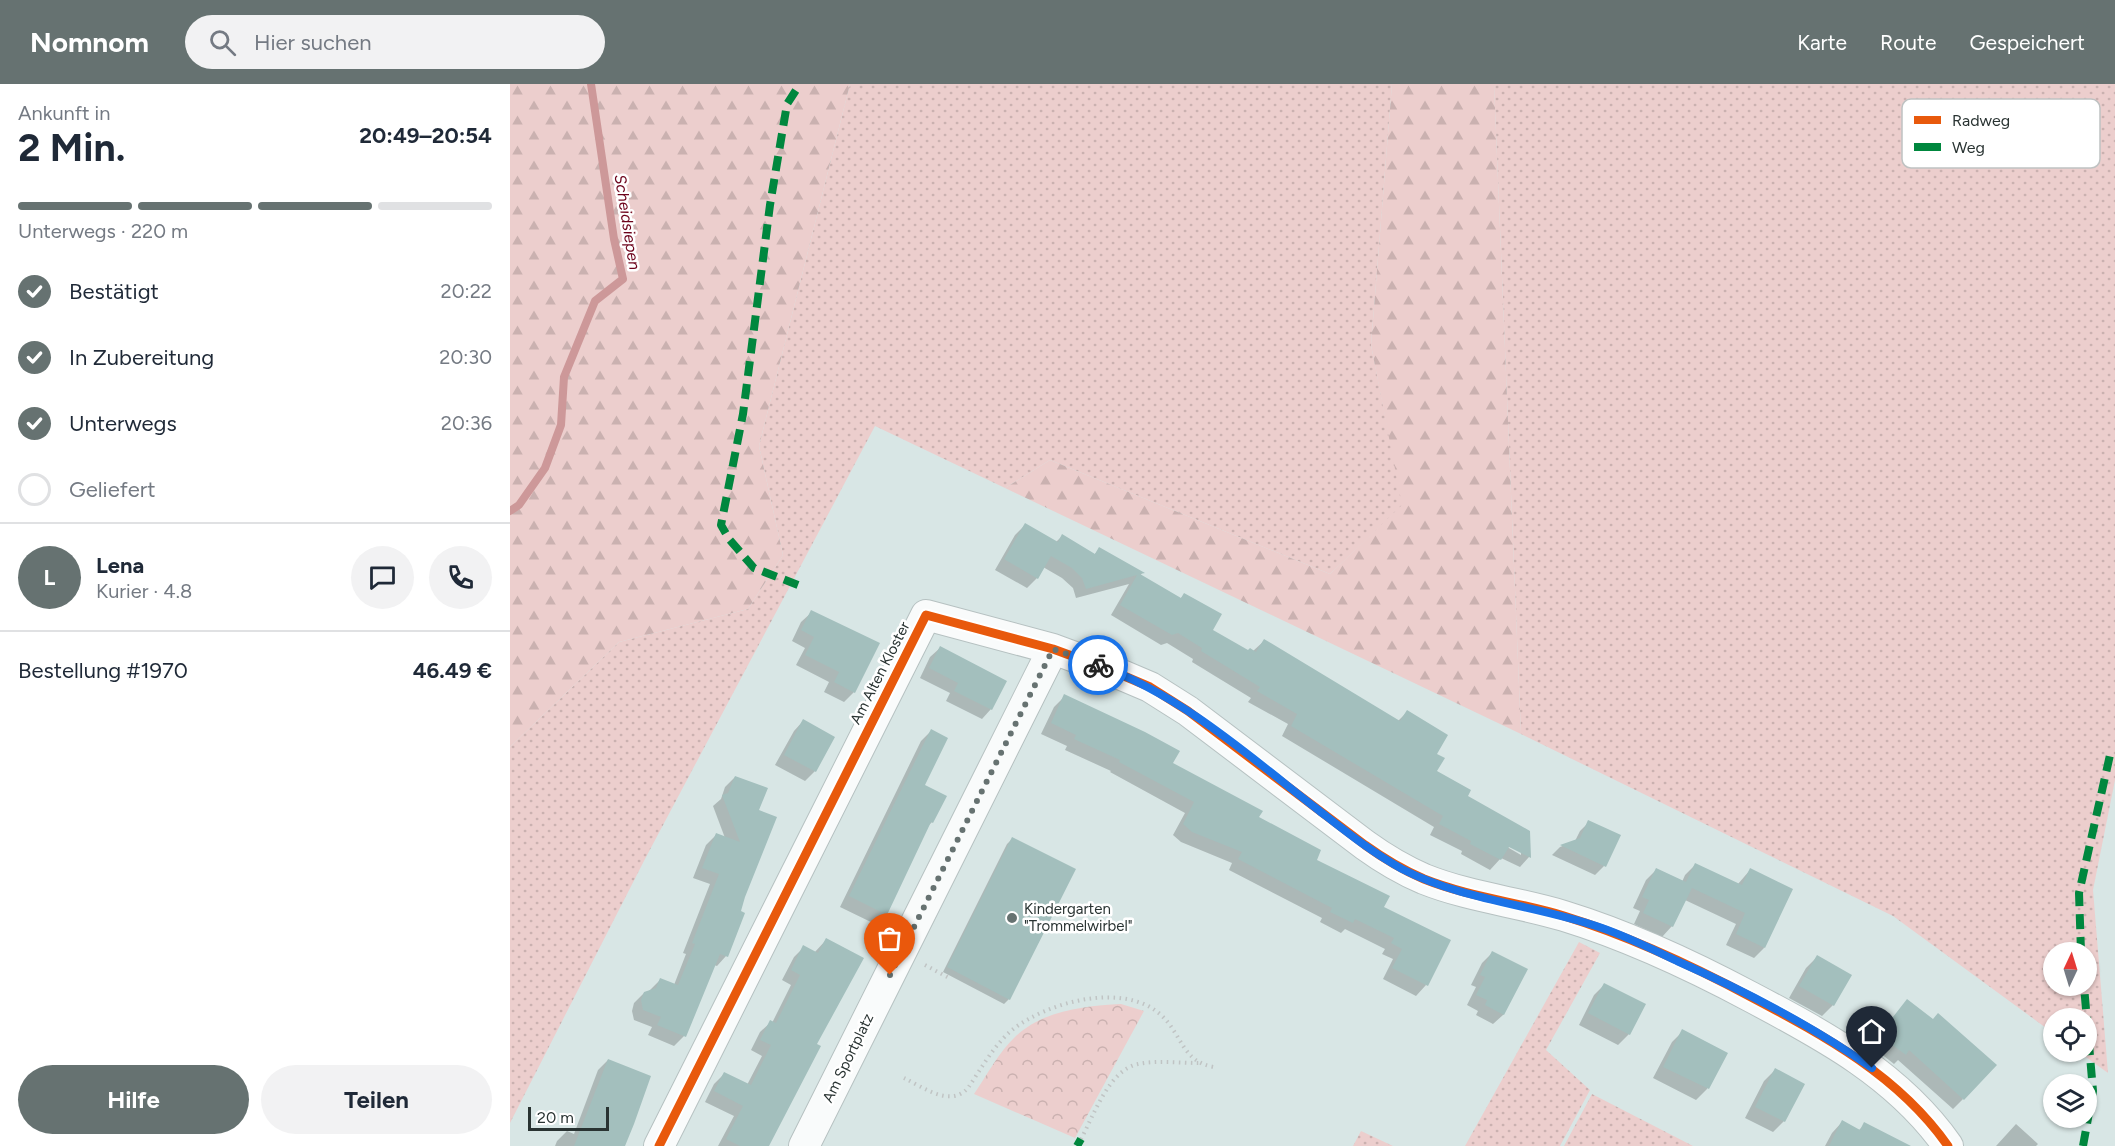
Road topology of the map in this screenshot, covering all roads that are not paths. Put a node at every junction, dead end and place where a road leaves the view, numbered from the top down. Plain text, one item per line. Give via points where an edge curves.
1 (1053, 649) junction
2 (659, 1146) edge
3 (804, 1146) edge
4 (1948, 1146) edge

1 - 2 street, Am Alten Kloster via 926,615
1 - 3 street, Am Sportplatz
1 - 4 street, Am Alten Kloster via 1150,687 1403,869 1424,879 1602,928 1718,979 1813,1030 1885,1078

